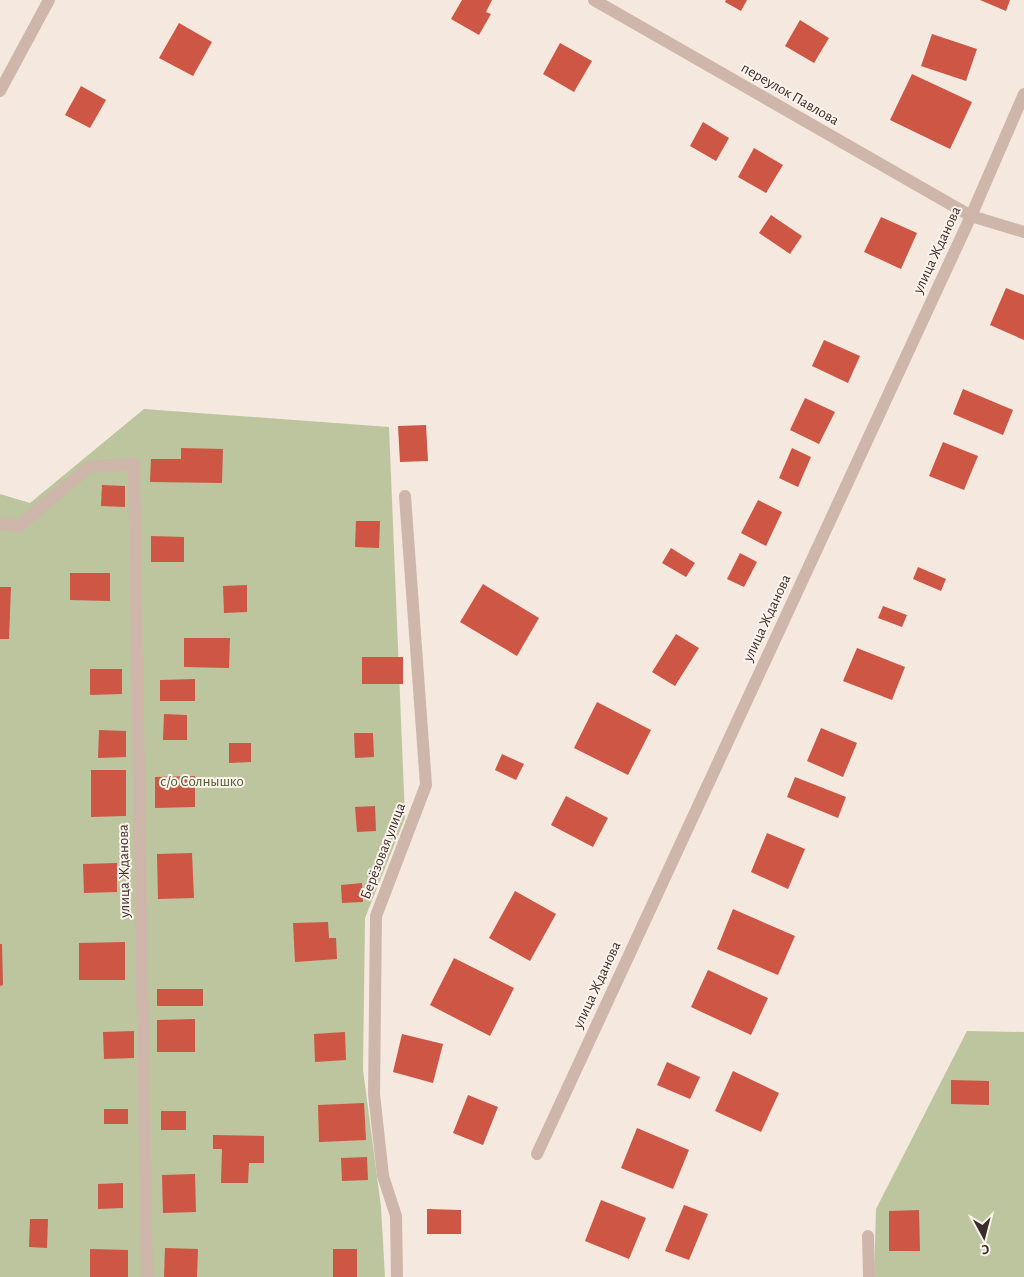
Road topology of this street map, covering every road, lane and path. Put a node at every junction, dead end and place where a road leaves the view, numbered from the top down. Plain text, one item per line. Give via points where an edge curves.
1 (49, 0) edge
2 (594, 0) edge
3 (0, 91) edge
4 (1024, 94) edge
5 (971, 216) junction
6 (1024, 232) edge
7 (405, 496) dead end
8 (0, 524) edge
9 (537, 1154) dead end
10 (868, 1236) dead end
11 (147, 1277) edge
12 (397, 1277) edge
13 (869, 1277) edge

1 - 3 street
2 - 5 street, переулок Павлова
4 - 5 street, улица Жданова
5 - 6 street, переулок Павлова
5 - 9 street, улица Жданова
7 - 12 street, Берёзовая улица via 426,785 376,916 375,985 374,1094 383,1176 396,1216
8 - 11 street, улица Жданова via 19,526 89,467 134,464
10 - 13 street

